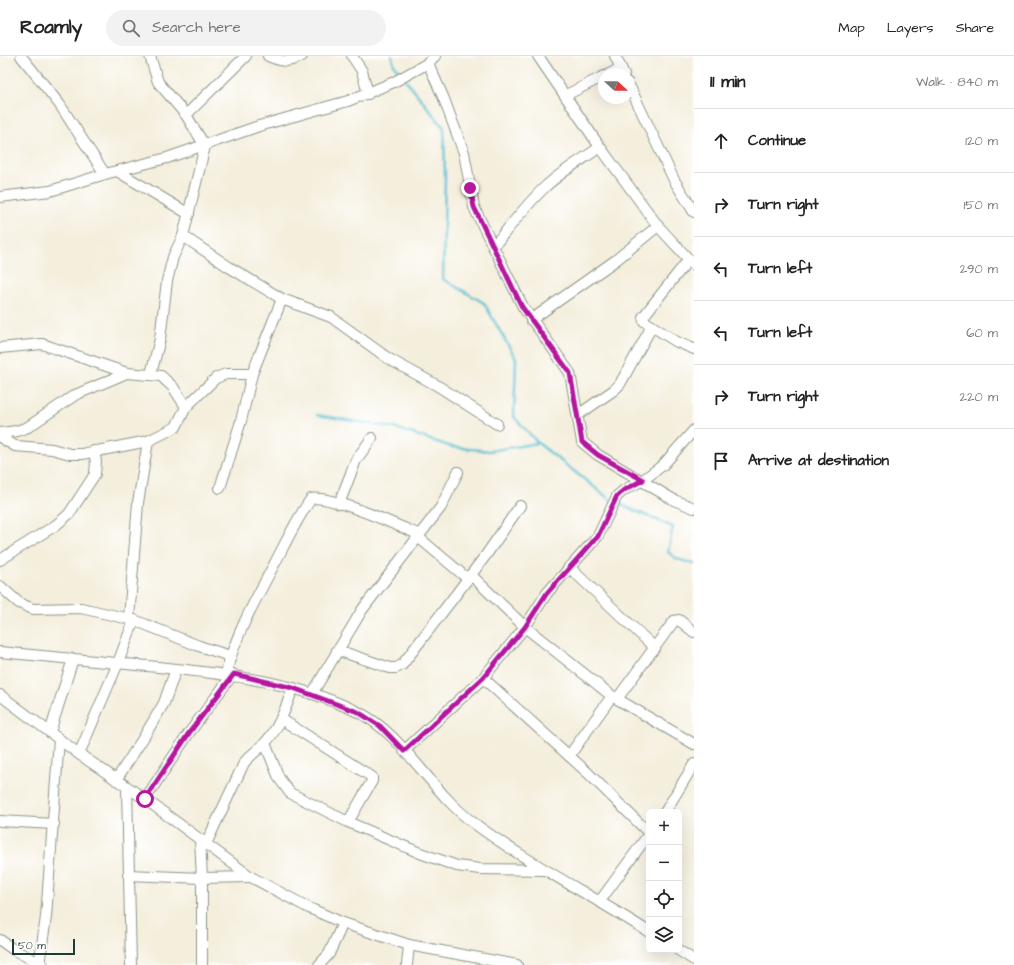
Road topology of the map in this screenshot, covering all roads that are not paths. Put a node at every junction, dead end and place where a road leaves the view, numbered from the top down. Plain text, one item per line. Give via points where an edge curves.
1 (21, 56) edge
2 (150, 56) edge
3 (246, 56) edge
4 (268, 56) edge
5 (302, 56) edge
6 (352, 56) edge
7 (436, 56) edge
8 (538, 56) edge
9 (615, 56) edge
10 (428, 64) junction
11 (621, 68) edge
12 (598, 79) edge
13 (368, 94) junction
14 (566, 95) junction
15 (634, 95) edge
16 (186, 115) junction
17 (205, 146) junction
18 (600, 147) junction
19 (117, 171) junction
20 (105, 174) junction
21 (0, 197) edge
22 (694, 212) edge
23 (189, 214) junction
24 (658, 226) junction
25 (183, 236) junction
26 (493, 247) junction
27 (692, 262) edge
28 (282, 299) junction
29 (531, 320) junction
30 (652, 326) junction
31 (0, 348) edge
32 (694, 349) edge
33 (127, 373) junction
34 (151, 374) junction
35 (252, 374) junction
36 (186, 407) junction
37 (578, 414) junction
38 (497, 424) dead end
39 (694, 430) edge
40 (0, 433) edge
41 (0, 437) edge
42 (372, 438) dead end
43 (148, 441) junction
44 (94, 452) junction
45 (458, 472) dead end
46 (643, 480) junction
47 (220, 488) dead end
48 (339, 504) junction
49 (520, 506) dead end
50 (694, 508) edge
51 (419, 536) junction
52 (0, 560) edge
53 (569, 567) junction
54 (470, 577) junction
55 (0, 586) edge
56 (131, 619) junction
57 (525, 627) junction
58 (694, 632) edge
59 (655, 648) junction
60 (337, 650) junction
61 (0, 652) edge
62 (230, 656) junction
63 (73, 659) junction
64 (118, 663) junction
65 (176, 668) junction
66 (230, 674) junction
67 (483, 678) junction
68 (293, 688) junction
69 (312, 694) junction
70 (0, 695) edge
71 (615, 697) junction
72 (280, 719) junction
73 (50, 732) junction
74 (59, 739) junction
75 (265, 743) junction
76 (694, 744) edge
77 (404, 751) junction
78 (79, 754) junction
79 (569, 756) junction
80 (694, 764) edge
81 (116, 780) junction
82 (127, 787) junction
83 (145, 799) junction
84 (667, 809) edge
85 (0, 821) edge
86 (348, 822) junction
87 (54, 824) junction
88 (646, 830) edge
89 (646, 837) edge
90 (203, 842) junction
91 (544, 870) junction
92 (128, 875) junction
93 (251, 877) junction
94 (202, 878) junction
95 (600, 901) junction
96 (343, 923) junction
97 (646, 930) edge
98 (0, 940) edge
99 (409, 945) junction
100 (682, 952) edge
101 (328, 954) junction
102 (694, 960) edge
103 (41, 964) edge
104 (131, 965) edge
105 (202, 965) edge
106 (319, 965) edge
107 (331, 965) edge
108 (407, 965) edge
109 (516, 965) edge

1 - 20 street via 57,100
2 - 16 street via 158,82
3 - 16 street
4 - 5 street via 283,62
6 - 13 street via 362,71
7 - 10 street
8 - 14 street
9 - 11 street
10 - 13 street
10 - 26 street via 464,153 474,207
12 - 14 street
13 - 17 street via 259,126
14 - 18 street
15 - 22 street via 674,180
16 - 17 street
17 - 19 street
17 - 23 street
18 - 24 street
18 - 26 street via 546,186
19 - 20 street
19 - 23 street
20 - 21 street via 50,191
23 - 25 street
24 - 27 street
24 - 29 street via 616,260
25 - 28 street
25 - 34 street via 167,281 160,339
26 - 29 street
27 - 30 street via 644,314 644,321
28 - 35 street
28 - 38 street via 331,317 389,359 438,386
29 - 37 street via 567,367
30 - 32 street via 677,342
30 - 37 street via 620,384
31 - 33 street via 42,344
33 - 34 street
33 - 40 street via 76,395 28,427
34 - 36 street via 161,376 173,387
35 - 36 street via 226,374 216,378
35 - 47 street via 241,421
36 - 43 street via 176,427
37 - 46 street via 580,437 587,447
39 - 46 street via 663,465
41 - 44 street via 15,446 26,448 52,449 70,454
42 - 48 street via 356,460
43 - 44 street
43 - 56 street via 138,503
44 - 52 street via 95,474 69,514 56,526
45 - 51 street via 441,507
46 - 50 street via 674,500
46 - 53 street via 617,496 598,536
48 - 51 street
48 - 62 street via 316,497 311,499 250,611
49 - 54 street
51 - 54 street
51 - 60 street via 362,610
53 - 57 street via 547,593
53 - 59 street
54 - 57 street
54 - 60 street via 402,664 396,668
55 - 56 street via 19,603 33,609 81,608
56 - 62 street
56 - 64 street
57 - 67 street
57 - 71 street
58 - 59 street via 676,620
59 - 71 street
60 - 69 street
61 - 63 street
62 - 66 street
63 - 64 street
63 - 73 street
64 - 65 street
64 - 78 street
65 - 66 street
65 - 81 street via 164,703
66 - 68 street
66 - 83 street
67 - 77 street
67 - 79 street
68 - 69 street
68 - 72 street
69 - 77 street via 358,712 380,726
70 - 73 street
71 - 76 street
71 - 79 street
72 - 75 street
72 - 86 street via 372,777
73 - 74 street
74 - 78 street
74 - 87 street
75 - 86 street via 279,778 290,792
75 - 90 street via 249,755
77 - 91 street via 425,776 470,820
78 - 81 street
79 - 88 street
80 - 84 street
81 - 82 street
82 - 83 street
82 - 92 street
83 - 90 street
85 - 87 street
86 - 91 street via 457,866
87 - 103 street
89 - 95 street
90 - 93 street
90 - 94 street
91 - 95 street
92 - 94 street
92 - 104 street
93 - 94 street
93 - 96 street
94 - 105 street
95 - 97 street
96 - 99 street
96 - 101 street
98 - 103 street
99 - 108 street
99 - 109 street
100 - 102 street
101 - 106 street
101 - 107 street

